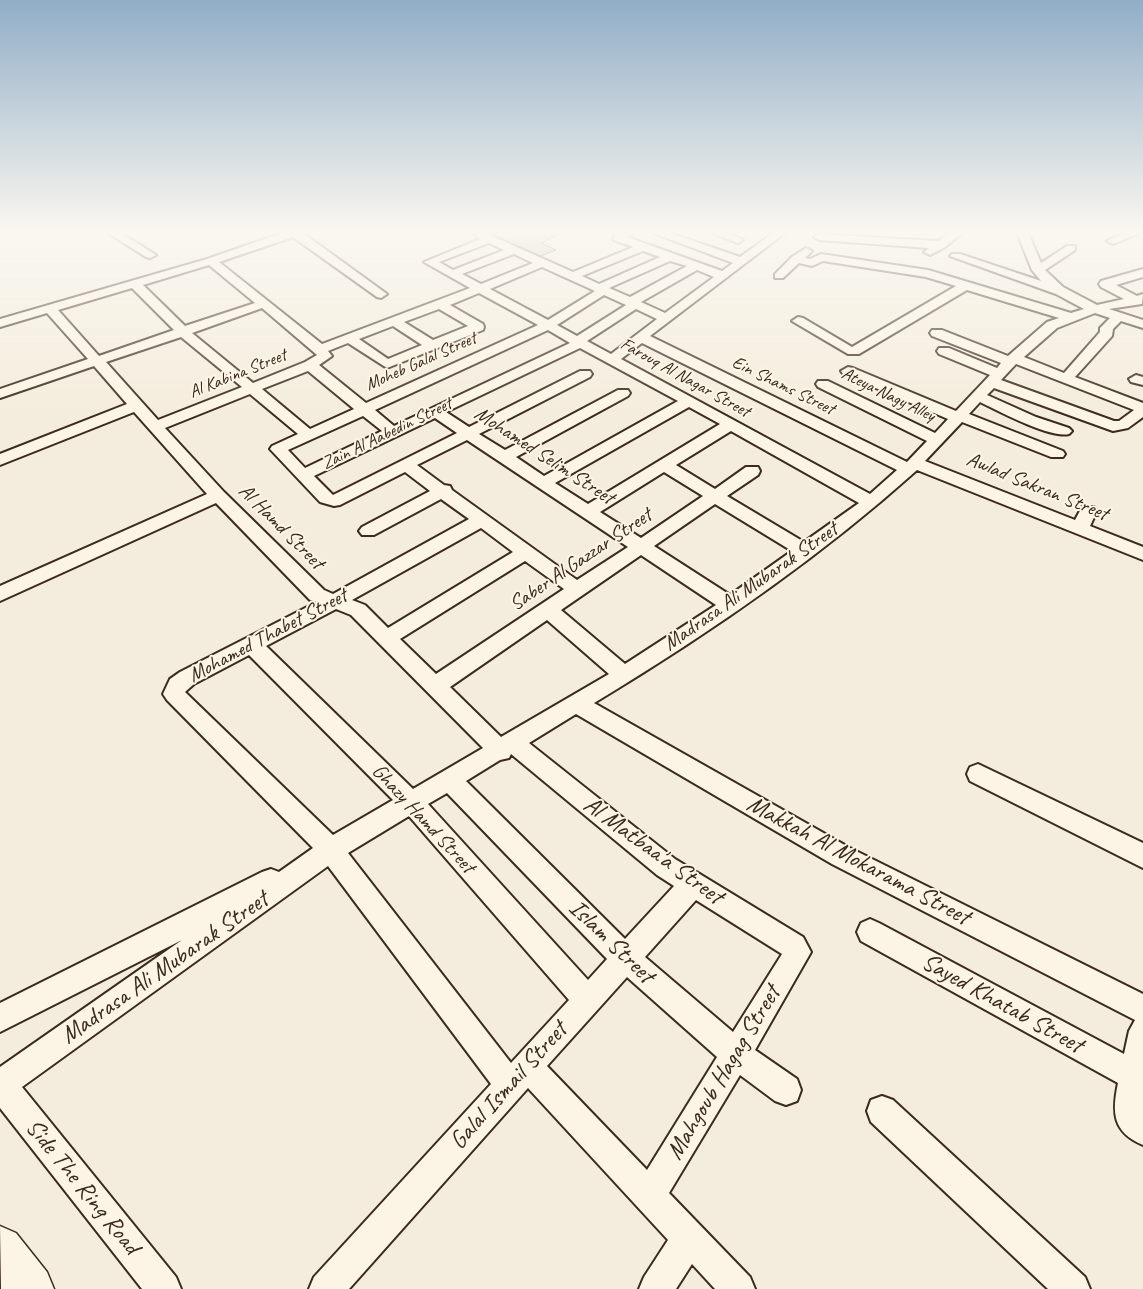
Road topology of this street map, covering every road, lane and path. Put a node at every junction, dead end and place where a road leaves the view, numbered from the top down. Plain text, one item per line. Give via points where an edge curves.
1 (78, 293) edge
2 (99, 293) edge
3 (144, 293) edge
4 (250, 293) edge
5 (469, 293) edge
6 (488, 293) edge
7 (596, 293) edge
8 (611, 293) edge
9 (650, 293) edge
10 (700, 293) edge
11 (953, 293) edge
12 (993, 293) edge
13 (1065, 293) edge
14 (1125, 293) edge
15 (1140, 300) edge
16 (633, 303) junction
17 (263, 304) junction
18 (440, 304) junction
19 (49, 308) junction
20 (1095, 309) junction
21 (0, 316) edge
22 (1118, 316) junction
23 (1070, 317) junction
24 (666, 318) junction
25 (394, 321) junction
26 (798, 321) dead end
27 (0, 322) edge
28 (1143, 324) edge
29 (547, 326) junction
30 (182, 332) junction
31 (937, 333) dead end
32 (641, 337) junction
33 (349, 338) junction
34 (579, 342) junction
35 (433, 346) junction
36 (320, 349) junction
37 (944, 351) dead end
38 (1052, 353) dead end
39 (612, 359) junction
40 (95, 360) junction
41 (310, 365) junction
42 (1038, 368) junction
43 (848, 371) dead end
44 (878, 373) dead end
45 (585, 374) dead end
46 (1066, 379) junction
47 (493, 384) junction
48 (823, 384) dead end
49 (252, 388) junction
50 (985, 389) junction
51 (0, 394) edge
52 (624, 394) dead end
53 (689, 401) junction
54 (526, 404) junction
55 (136, 406) junction
56 (364, 408) junction
57 (1143, 409) edge
58 (434, 411) junction
59 (1137, 423) edge
60 (731, 424) junction
61 (155, 426) junction
62 (1064, 431) dead end
63 (392, 432) junction
64 (468, 433) junction
65 (308, 435) junction
66 (936, 440) junction
67 (1057, 454) dead end
68 (504, 457) junction
69 (0, 460) edge
70 (406, 465) junction
71 (664, 465) junction
72 (911, 466) junction
73 (752, 471) dead end
74 (303, 475) junction
75 (543, 483) junction
76 (444, 490) junction
77 (218, 496) junction
78 (714, 496) junction
79 (871, 502) junction
80 (1088, 511) dead end
81 (588, 512) junction
82 (483, 519) junction
83 (1080, 529) junction
84 (368, 531) dead end
85 (641, 547) junction
86 (805, 551) junction
87 (526, 552) junction
88 (1143, 554) edge
89 (578, 590) junction
90 (0, 594) edge
91 (334, 602) junction
92 (730, 605) junction
93 (548, 610) junction
94 (387, 638) junction
95 (252, 645) junction
96 (624, 676) junction
97 (435, 686) junction
98 (577, 704) junction
99 (507, 747) junction
100 (978, 774) dead end
101 (449, 780) junction
102 (411, 802) junction
103 (331, 850) junction
104 (1143, 856) edge
105 (692, 885) junction
106 (870, 932) dead end
107 (798, 952) joint
108 (624, 958) junction
109 (587, 1000) junction
110 (1143, 1009) edge
111 (0, 1018) edge
112 (1143, 1031) edge
113 (736, 1054) junction
114 (518, 1076) junction
115 (1133, 1076) junction
116 (0, 1085) edge
117 (786, 1090) dead end
118 (882, 1111) dead end
119 (1143, 1130) edge
120 (650, 1195) junction
121 (689, 1238) junction
122 (0, 1249) edge
123 (30, 1289) edge
124 (164, 1289) edge
125 (326, 1289) edge
126 (656, 1289) edge
127 (738, 1289) edge
128 (1073, 1289) edge

1 - 21 street
2 - 19 street
3 - 30 street
4 - 17 street
5 - 18 street
6 - 29 street, Farouq Al Nagar Street
7 - 29 street, Moheb Galal Street
8 - 16 street
9 - 16 street, Zain Al Aabedin Street
10 - 24 street
11 - 26 street via 854,351
12 - 23 street
13 - 20 street
14 - 15 street
15 - 20 street, Madrasa Ali Mubarak Street
16 - 24 street
16 - 34 street, Zain Al Aabedin Street
17 - 30 street
17 - 36 street
18 - 25 street
18 - 35 street via 478,327
19 - 27 street
19 - 40 street, Al Hamd Street
20 - 22 street
20 - 23 street, Madrasa Ali Mubarak Street
22 - 28 street
22 - 46 street via 1106,328 1107,334
23 - 50 street, Madrasa Ali Mubarak Street via 1052,325
24 - 32 street
25 - 33 street
25 - 35 street
29 - 34 street, Farouq Al Nagar Street
29 - 56 street, Moheb Galal Street
30 - 40 street
30 - 49 street
31 - 50 street
32 - 39 street
32 - 72 street, Ein Shams Street
33 - 35 street via 384,364
33 - 36 street
34 - 39 street, Farouq Al Nagar Street
34 - 47 street, Zain Al Aabedin Street
36 - 41 street, Al Kabina Street via 325,356
37 - 50 street
38 - 42 street
39 - 53 street, Farouq Al Nagar Street
40 - 51 street
40 - 55 street, Al Hamd Street
41 - 49 street, Al Kabina Street
41 - 56 street
42 - 46 street
42 - 50 street
43 - 50 street
44 - 50 street
45 - 54 street
46 - 57 street
47 - 54 street
47 - 58 street, Zain Al Aabedin Street
48 - 66 street, Ateya Nagy Alley
49 - 61 street, Al Kabina Street
49 - 65 street
50 - 59 street via 1108,424
50 - 62 street via 1031,420
50 - 66 street, Madrasa Ali Mubarak Street
50 - 67 street
52 - 68 street
53 - 60 street, Farouq Al Nagar Street
53 - 75 street
54 - 64 street
55 - 61 street, Al Hamd Street
55 - 69 street
56 - 63 street
56 - 65 street, Moheb Galal Street
57 - 59 street
58 - 63 street, Zain Al Aabedin Street
58 - 64 street, Mohamed Selim Street
60 - 71 street
60 - 79 street, Farouq Al Nagar Street
61 - 77 street, Al Hamd Street
63 - 74 street, Zain Al Aabedin Street
64 - 68 street, Mohamed Selim Street
64 - 70 street
65 - 74 street, Moheb Galal Street via 278,449
66 - 72 street, Madrasa Ali Mubarak Street
68 - 75 street, Mohamed Selim Street
70 - 74 street via 334,501 326,498
70 - 76 street
71 - 78 street
71 - 81 street
72 - 79 street, Madrasa Ali Mubarak Street
72 - 83 street, Awlad Sakran Street
73 - 78 street, Saber Al Gazzar Street
75 - 81 street, Mohamed Selim Street
76 - 82 street
76 - 84 street
77 - 90 street
77 - 91 street, Al Hamd Street via 317,595
78 - 85 street, Saber Al Gazzar Street
78 - 86 street
79 - 86 street, Madrasa Ali Mubarak Street
80 - 83 street
81 - 85 street, Mohamed Selim Street
82 - 87 street
82 - 91 street, Mohamed Thabet Street
83 - 88 street, Awlad Sakran Street
85 - 89 street, Saber Al Gazzar Street
85 - 92 street, Mohamed Selim Street
86 - 92 street, Madrasa Ali Mubarak Street
87 - 89 street
87 - 94 street
89 - 93 street, Saber Al Gazzar Street
91 - 94 street, Al Hamd Street via 358,610
91 - 95 street, Mohamed Thabet Street
92 - 96 street, Madrasa Ali Mubarak Street
93 - 96 street
93 - 97 street, Saber Al Gazzar Street
94 - 97 street, Al Hamd Street
95 - 102 street, Ghazy Hamd Street
95 - 103 street, Mohamed Thabet Street via 187,678 174,689 174,694
96 - 98 street, Madrasa Ali Mubarak Street
97 - 99 street, Al Hamd Street
98 - 99 street, Madrasa Ali Mubarak Street
98 - 110 street, Makkah Al Mokarama Street via 840,856
99 - 101 street, Madrasa Ali Mubarak Street
99 - 105 street, Al Matbaa'a Street
100 - 104 street
101 - 102 street, Madrasa Ali Mubarak Street
101 - 108 street, Islam Street
102 - 103 street, Madrasa Ali Mubarak Street
102 - 109 street, Ghazy Hamd Street
103 - 111 street, Madrasa Ali Mubarak Street
103 - 114 street
103 - 116 street, Madrasa Ali Mubarak Street
105 - 107 street, Al Matbaa'a Street via 794,946
105 - 108 street, Galal Ismail Street
106 - 115 street, Sayed Khatab Street
107 - 113 street, Mahgoub Hagag Street
108 - 109 street, Galal Ismail Street
108 - 113 street, Islam Street
109 - 114 street, Galal Ismail Street
112 - 115 street
113 - 117 street, Islam Street
113 - 120 street, Mahgoub Hagag Street
114 - 120 street
114 - 125 street, Galal Ismail Street
115 - 119 street via 1128,1107 1130,1116
116 - 124 street, Side The Ring Road
118 - 128 street
120 - 121 street
121 - 126 street
121 - 127 street
122 - 123 highway

